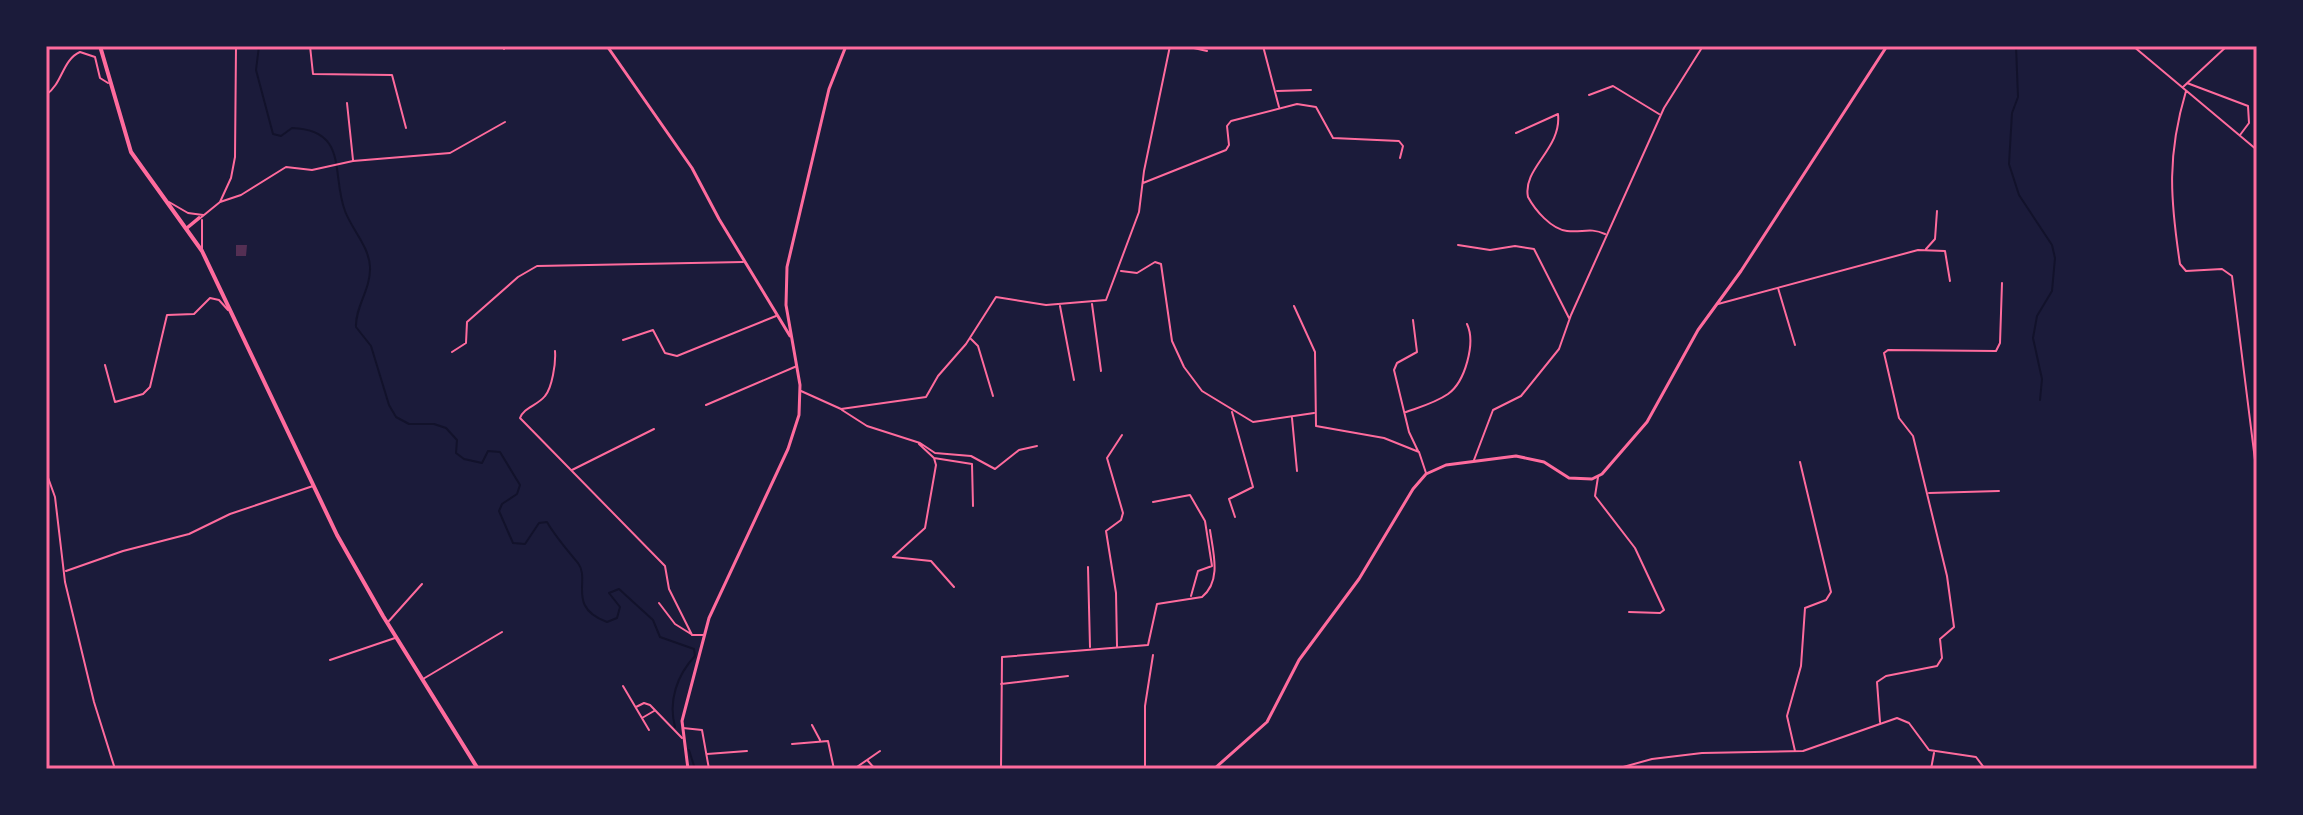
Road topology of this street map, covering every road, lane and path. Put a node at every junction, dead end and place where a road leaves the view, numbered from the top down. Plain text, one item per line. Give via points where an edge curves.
1 (100, 46) edge
2 (236, 46) edge
3 (310, 46) edge
4 (607, 46) edge
5 (846, 46) edge
6 (1170, 46) edge
7 (1185, 46) edge
8 (1263, 46) edge
9 (1703, 46) edge
10 (1887, 46) edge
11 (2133, 46) edge
12 (2227, 46) edge
13 (87, 47) edge
14 (1207, 51) dead end
15 (87, 52) junction
16 (109, 83) junction
17 (2187, 83) junction
18 (2182, 88) junction
19 (1311, 90) dead end
20 (1276, 91) junction
21 (2186, 91) junction
22 (46, 95) edge
23 (1589, 95) dead end
24 (347, 103) dead end
25 (1279, 108) junction
26 (1660, 115) junction
27 (505, 122) dead end
28 (406, 128) dead end
29 (1516, 133) dead end
30 (2239, 135) junction
31 (2257, 150) edge
32 (1400, 158) dead end
33 (353, 161) junction
34 (1142, 183) junction
35 (168, 201) junction
36 (220, 202) junction
37 (1937, 211) dead end
38 (204, 215) junction
39 (187, 228) junction
40 (1607, 234) junction
41 (1458, 245) dead end
42 (1925, 250) junction
43 (202, 251) junction
44 (744, 262) junction
45 (1118, 270) junction
46 (1950, 281) dead end
47 (2002, 283) dead end
48 (1778, 288) junction
49 (1092, 303) junction
50 (1718, 304) junction
51 (1060, 305) junction
52 (1294, 306) dead end
53 (777, 316) junction
54 (1569, 319) junction
55 (1413, 320) dead end
56 (235, 321) junction
57 (1467, 324) dead end
58 (792, 338) junction
59 (970, 338) junction
60 (623, 340) dead end
61 (1795, 345) dead end
62 (555, 351) dead end
63 (452, 352) dead end
64 (105, 365) dead end
65 (797, 366) junction
66 (1101, 371) dead end
67 (1074, 380) dead end
68 (800, 390) junction
69 (993, 396) dead end
70 (706, 405) dead end
71 (841, 409) junction
72 (1231, 411) junction
73 (1314, 413) junction
74 (1405, 413) junction
75 (1292, 417) junction
76 (654, 429) dead end
77 (1122, 435) dead end
78 (915, 441) junction
79 (1037, 446) dead end
80 (1419, 452) junction
81 (934, 458) junction
82 (1474, 461) junction
83 (1800, 462) dead end
84 (571, 470) junction
85 (1297, 471) dead end
86 (46, 472) edge
87 (1426, 474) junction
88 (2257, 476) edge
89 (1598, 477) junction
90 (314, 486) junction
91 (1999, 491) dead end
92 (1927, 494) junction
93 (1153, 502) dead end
94 (973, 506) dead end
95 (1235, 517) dead end
96 (1210, 530) dead end
97 (1088, 567) dead end
98 (64, 572) junction
99 (422, 584) dead end
100 (954, 587) dead end
101 (1191, 597) junction
102 (659, 603) dead end
103 (1629, 612) dead end
104 (387, 623) junction
105 (502, 632) dead end
106 (692, 635) junction
107 (704, 635) junction
108 (396, 638) junction
109 (1117, 647) junction
110 (1090, 649) junction
111 (1153, 655) dead end
112 (330, 660) dead end
113 (1068, 676) dead end
114 (422, 679) junction
115 (1000, 684) junction
116 (623, 686) dead end
117 (636, 707) junction
118 (655, 711) junction
119 (642, 718) junction
120 (1880, 722) junction
121 (812, 725) dead end
122 (682, 728) junction
123 (649, 730) dead end
124 (682, 738) junction
125 (821, 741) junction
126 (792, 744) dead end
127 (747, 751) dead end
128 (880, 751) dead end
129 (1795, 752) junction
130 (1934, 752) junction
131 (706, 754) junction
132 (867, 760) junction
133 (1635, 763) junction
134 (115, 769) edge
135 (478, 769) edge
136 (688, 769) edge
137 (709, 769) edge
138 (834, 769) edge
139 (854, 769) edge
140 (875, 769) edge
141 (1001, 769) edge
142 (1145, 769) edge
143 (1214, 769) edge
144 (1616, 769) edge
145 (1636, 769) edge
146 (1931, 769) edge
147 (1985, 769) edge

1 - 16 main road
2 - 36 street via 235,159
3 - 28 street via 313,74 391,75
4 - 44 street via 690,165
5 - 58 street via 828,93 787,265 785,299
6 - 34 street
7 - 14 street
8 - 20 street
9 - 26 street
10 - 50 street
11 - 18 street
12 - 17 street
13 - 15 street
15 - 16 street via 96,59 101,79
15 - 22 street via 70,58 59,83
16 - 35 main road via 130,150
17 - 18 street
17 - 30 street via 2248,106 2249,123
18 - 21 street
19 - 20 street
20 - 25 street
21 - 30 street
21 - 88 street via 2170,167 2180,265 2188,271 2222,269 2232,276
23 - 26 street via 1613,86
24 - 33 street
25 - 32 street via 1315,107 1333,138 1399,141
25 - 34 street via 1229,123 1226,151
26 - 40 street
27 - 33 street via 452,152
29 - 40 street via 1558,114 1549,152 1528,183 1528,197 1561,230 1591,228
30 - 31 street
33 - 36 street via 310,170 283,168
34 - 45 street via 1139,214
35 - 38 street
35 - 39 main road
36 - 38 street
37 - 42 street via 1935,239
38 - 39 street
38 - 43 street
39 - 43 main road
40 - 54 street
41 - 54 street via 1534,249
42 - 46 street via 1945,252
42 - 48 street
43 - 56 main road
44 - 53 street
44 - 63 street via 535,267 467,322 466,343
45 - 49 street via 1107,298
45 - 72 street via 1135,273 1161,263 1168,326 1179,358 1201,389
47 - 92 street via 1996,351 1884,352 1899,418 1913,434
48 - 50 street
48 - 61 street
49 - 51 street
49 - 66 street
50 - 89 street via 1695,334 1647,422
51 - 59 street via 1020,303 999,295
51 - 67 street
52 - 73 street via 1315,352
53 - 58 street
53 - 60 street via 677,356 665,353 653,330
54 - 82 street via 1558,350 1522,395 1492,411
55 - 74 street via 1417,351 1394,369
56 - 64 street via 213,298 194,314 169,314 149,390 119,403 113,400
56 - 90 main road
57 - 74 street via 1472,346 1455,386
58 - 65 street
59 - 69 street via 978,346
59 - 71 street via 928,396
62 - 84 street via 548,393 520,416
65 - 68 street
65 - 70 street
68 - 71 street
68 - 107 street via 792,439
71 - 78 street via 871,428
72 - 75 street via 1257,422
72 - 95 street via 1253,487 1229,499
73 - 75 street
73 - 80 street via 1321,429 1381,437
74 - 80 street
75 - 85 street
76 - 84 street
77 - 109 street via 1107,458 1123,513 1106,530
78 - 79 street via 936,453 973,457 996,469 1019,450
78 - 81 street
80 - 87 street
81 - 94 street via 972,464
81 - 100 street via 925,528 893,557 931,561
82 - 87 street
82 - 89 street via 1524,457 1544,462 1565,477
83 - 129 street via 1831,592 1826,600 1805,608 1803,659 1787,716
84 - 106 street via 666,567 669,589
86 - 98 street via 54,492
87 - 143 street via 1359,579 1302,655 1267,722
89 - 103 street via 1595,494 1635,548 1664,610
90 - 98 street via 227,515 189,534
90 - 104 main road
91 - 92 street
92 - 120 street via 1954,628 1940,639 1942,658 1937,666 1877,682
93 - 101 street via 1190,495 1204,519 1212,567 1198,571
96 - 101 street via 1215,572 1205,595
97 - 110 street
98 - 134 street
99 - 104 street
101 - 109 street via 1156,605 1148,645
102 - 106 street via 682,631
104 - 108 main road
105 - 114 street
106 - 107 street
107 - 122 street
108 - 112 street
108 - 114 main road
109 - 110 street
110 - 115 street via 1003,656
111 - 142 street
113 - 115 street
114 - 135 main road
115 - 141 street
116 - 117 street
117 - 118 street via 646,703
117 - 119 street
118 - 119 street
118 - 124 street
119 - 123 street
120 - 129 street
120 - 130 street via 1904,719
121 - 125 street
122 - 124 street
122 - 131 street via 701,729
124 - 136 street
125 - 126 street
125 - 138 street via 831,744
127 - 131 street
128 - 132 street
129 - 133 street via 1726,751
130 - 146 street
130 - 147 street via 1976,757
131 - 137 street
132 - 139 street
132 - 140 street
133 - 144 street
133 - 145 street

